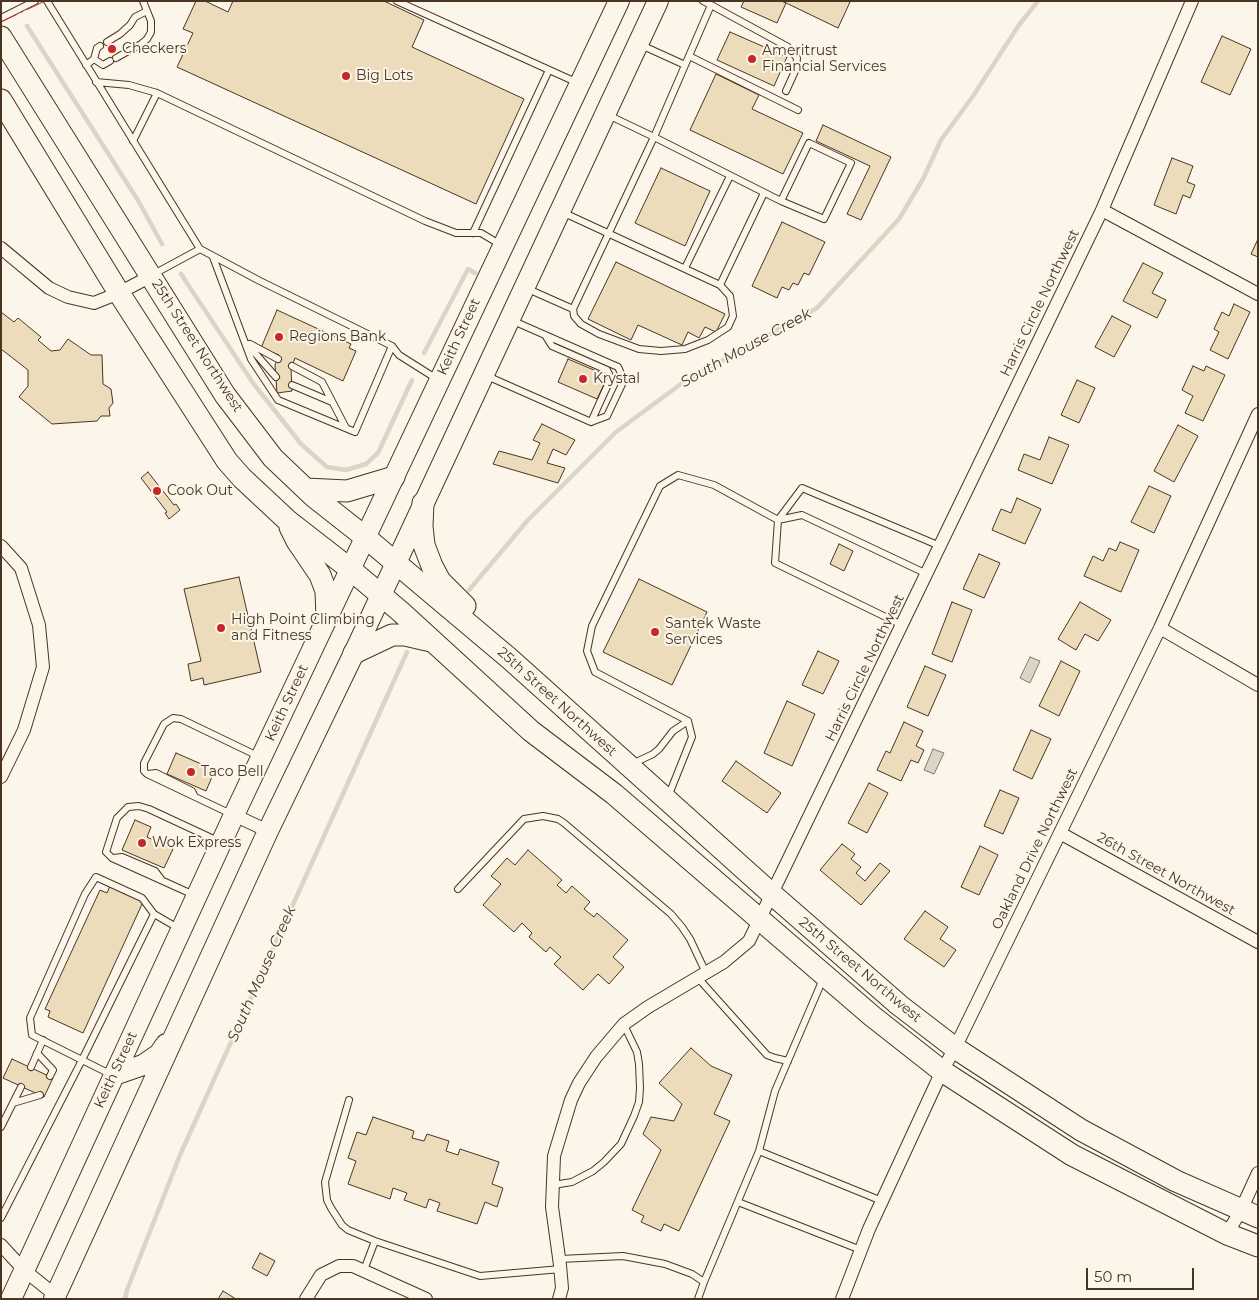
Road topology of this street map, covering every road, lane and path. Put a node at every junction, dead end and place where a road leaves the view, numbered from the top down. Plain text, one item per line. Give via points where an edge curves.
1 (35, 1) edge
2 (47, 1) edge
3 (143, 1) edge
4 (397, 1) edge
5 (618, 1) edge
6 (658, 1) edge
7 (703, 1) edge
8 (1192, 1) edge
9 (711, 5) junction
10 (147, 11) junction
11 (1, 18) edge
12 (1, 38) edge
13 (107, 42) dead end
14 (638, 44) junction
15 (100, 46) dead end
16 (689, 56) junction
17 (94, 60) junction
18 (86, 64) junction
19 (685, 65) junction
20 (549, 70) junction
21 (96, 82) junction
22 (579, 83) junction
23 (786, 91) dead end
24 (157, 93) junction
25 (1, 100) edge
26 (798, 110) dead end
27 (606, 114) junction
28 (654, 137) junction
29 (133, 141) junction
30 (730, 176) junction
31 (764, 192) junction
32 (781, 201) junction
33 (1102, 210) junction
34 (561, 211) junction
35 (609, 232) junction
36 (472, 233) junction
37 (502, 245) junction
38 (1, 248) edge
39 (200, 249) junction
40 (213, 257) junction
41 (684, 268) junction
42 (151, 276) junction
43 (720, 285) junction
44 (525, 287) junction
45 (119, 293) junction
46 (1258, 294) edge
47 (573, 308) junction
48 (510, 319) junction
49 (545, 335) junction
50 (244, 341) junction
51 (392, 346) junction
52 (278, 359) dead end
53 (292, 366) dead end
54 (483, 375) junction
55 (276, 377) dead end
56 (438, 380) junction
57 (292, 385) dead end
58 (332, 402) junction
59 (1257, 419) edge
60 (591, 422) junction
61 (346, 428) junction
62 (394, 476) junction
63 (306, 490) junction
64 (423, 503) junction
65 (286, 520) junction
66 (778, 520) junction
67 (365, 537) junction
68 (1, 546) edge
69 (940, 546) junction
70 (395, 563) junction
71 (350, 569) junction
72 (927, 574) junction
73 (381, 594) junction
74 (327, 618) junction
75 (902, 625) junction
76 (1160, 628) junction
77 (432, 641) junction
78 (354, 653) junction
79 (510, 659) junction
80 (1258, 685) edge
81 (688, 721) junction
82 (261, 757) junction
83 (628, 765) junction
84 (1, 777) edge
85 (667, 800) junction
86 (234, 815) junction
87 (268, 831) junction
88 (1060, 833) junction
89 (221, 842) junction
90 (458, 888) dead end
91 (773, 895) junction
92 (197, 897) junction
93 (154, 914) junction
94 (760, 920) junction
95 (181, 930) junction
96 (1258, 942) edge
97 (824, 975) junction
98 (702, 976) junction
99 (183, 1018) junction
100 (624, 1024) junction
101 (43, 1040) junction
102 (955, 1048) junction
103 (37, 1053) junction
104 (82, 1060) junction
105 (788, 1061) junction
106 (31, 1067) dead end
107 (942, 1071) junction
108 (114, 1075) junction
109 (50, 1076) dead end
110 (21, 1087) dead end
111 (40, 1095) dead end
112 (349, 1100) dead end
113 (13, 1103) junction
114 (1, 1127) edge
115 (759, 1151) junction
116 (1258, 1174) edge
117 (552, 1185) junction
118 (882, 1201) junction
119 (738, 1202) junction
120 (1249, 1213) edge
121 (1, 1218) edge
122 (1227, 1234) junction
123 (374, 1241) junction
124 (1, 1245) edge
125 (1258, 1246) edge
126 (861, 1250) junction
127 (560, 1264) junction
128 (24, 1270) junction
129 (364, 1270) junction
130 (704, 1282) junction
131 (55, 1297) edge
132 (11, 1299) edge
133 (306, 1299) edge
134 (426, 1299) edge
135 (559, 1299) edge
136 (698, 1299) edge
137 (842, 1299) edge

1 - 11 lane
2 - 18 lane
3 - 10 lane
4 - 20 lane
5 - 22 main road, Keith Street
6 - 14 main road
7 - 9 lane
8 - 33 street, Harris Circle Northwest
9 - 16 lane
9 - 23 lane via 788,47 797,58 796,69
10 - 13 lane via 135,17 120,34
10 - 17 lane via 151,21 147,39 103,65
12 - 42 highway, 25th Street Northwest
14 - 19 lane
14 - 27 main road
15 - 17 lane
16 - 19 lane
16 - 26 lane
17 - 18 lane
18 - 21 lane
19 - 28 lane
20 - 22 lane
20 - 36 lane
21 - 24 lane via 129,85
21 - 29 lane
22 - 37 main road, Keith Street
24 - 29 lane
24 - 36 lane via 425,222 456,233
25 - 45 highway, 25th Street Northwest
27 - 28 lane
27 - 34 main road
28 - 30 lane
28 - 35 lane
29 - 39 lane
30 - 31 lane
30 - 41 lane
31 - 32 lane
31 - 43 lane
32 - 32 lane via 824,219 851,163 810,143
33 - 46 street
33 - 69 street, Harris Circle Northwest
34 - 35 lane
34 - 44 main road
35 - 41 lane
35 - 47 lane
36 - 37 lane via 481,233
37 - 56 main road, Keith Street
38 - 45 street via 49,288 68,297 94,303
39 - 40 lane
39 - 42 lane
40 - 50 lane
40 - 51 lane
41 - 43 lane
42 - 45 street
42 - 63 highway, 25th Street Northwest via 225,395 273,458
43 - 47 lane via 730,296 733,309 728,327 686,349 638,350 581,324 574,316
44 - 47 lane
44 - 48 main road
45 - 65 highway, 25th Street Northwest via 227,461
48 - 49 lane
48 - 54 main road
49 - 60 lane via 552,346 607,370 611,378
49 - 60 lane via 618,367 624,380 607,416
50 - 52 lane
50 - 55 lane
50 - 61 lane via 251,359 278,400
51 - 56 lane via 399,356
51 - 61 lane via 355,432
53 - 58 lane via 322,382
54 - 60 lane
54 - 64 main road
56 - 62 main road, Keith Street
57 - 58 lane
58 - 61 lane
59 - 76 street, Oakland Drive Northwest
62 - 63 highway via 347,491
62 - 67 main road, Keith Street
63 - 67 highway, 25th Street Northwest
64 - 70 main road
64 - 79 highway via 424,545 440,581 476,616
65 - 71 highway, 25th Street Northwest
65 - 74 highway via 296,541 320,575 326,591
66 - 69 lane via 802,488
66 - 72 lane via 802,515
66 - 75 lane via 776,563
66 - 81 lane via 714,485 678,475 660,486 592,626 587,651 595,672
67 - 70 highway, 25th Street Northwest
67 - 71 main road, Keith Street
68 - 84 street via 21,568 39,625 43,668 24,730
69 - 72 street, Harris Circle Northwest
70 - 73 main road
70 - 79 highway, 25th Street Northwest
71 - 73 highway, 25th Street Northwest
71 - 74 main road, Keith Street
72 - 75 street, Harris Circle Northwest
73 - 77 highway, 25th Street Northwest
73 - 78 main road
74 - 82 main road, Keith Street
75 - 91 street, Harris Circle Northwest
76 - 80 street
76 - 88 street, Oakland Drive Northwest
77 - 78 highway via 392,635
77 - 94 highway, 25th Street Northwest via 530,731 614,794
78 - 87 main road
79 - 83 highway, 25th Street Northwest
81 - 83 lane via 673,731 653,754
81 - 85 lane via 692,737
82 - 86 main road, Keith Street
82 - 86 lane via 173,718 164,724 144,763 147,774
83 - 85 highway, 25th Street Northwest
85 - 91 highway, 25th Street Northwest
86 - 87 street
86 - 89 main road, Keith Street
87 - 99 main road
88 - 96 street, 26th Street Northwest
88 - 102 street, Oakland Drive Northwest
89 - 92 main road, Keith Street
89 - 92 lane via 139,806 128,807 117,818 106,852 112,858
90 - 98 lane via 524,819 543,816 558,819 671,914 690,939
91 - 94 street, Harris Circle Northwest
91 - 102 highway, 25th Street Northwest via 899,1005
92 - 95 main road, Keith Street
93 - 95 lane
93 - 101 lane via 142,898 96,877 85,894 30,1018 32,1035
93 - 104 lane
94 - 97 highway, 25th Street Northwest
94 - 98 street, Harris Circle Northwest via 749,941
95 - 108 main road, Keith Street
97 - 105 lane
97 - 107 highway, 25th Street Northwest
98 - 100 street, Harris Circle Northwest
98 - 105 lane via 767,1055
99 - 108 main road via 159,1054 142,1065
99 - 131 main road
100 - 117 street, Harris Circle Northwest via 596,1057 571,1100 554,1156
100 - 117 lane via 639,1064 639,1102 634,1116 621,1144 604,1162 572,1182
101 - 103 lane
101 - 104 lane
102 - 107 street, Oakland Drive Northwest
102 - 120 highway, 25th Street Northwest via 1081,1130 1176,1181
103 - 106 lane
103 - 109 lane via 53,1070
104 - 108 lane
104 - 121 lane
105 - 115 lane via 775,1091
107 - 118 street, Oakland Drive Northwest
107 - 122 highway, 25th Street Northwest via 1072,1155
108 - 128 main road, Keith Street
110 - 113 lane
111 - 113 lane
112 - 123 lane via 325,1191 330,1208 342,1225
113 - 114 lane
115 - 118 lane
115 - 119 lane
116 - 120 street
117 - 127 street, Harris Circle Northwest
118 - 126 street, Oakland Drive Northwest
119 - 126 lane
119 - 130 lane
120 - 122 street
122 - 125 highway, 25th Street Northwest
123 - 127 lane via 480,1276
123 - 129 lane
124 - 128 street
126 - 137 street, Oakland Drive Northwest
127 - 130 lane via 631,1256 674,1267
127 - 135 street, Harris Circle Northwest via 562,1288
128 - 131 street
128 - 132 main road, Keith Street
129 - 133 street via 339,1266 321,1275
129 - 134 street
130 - 136 lane

